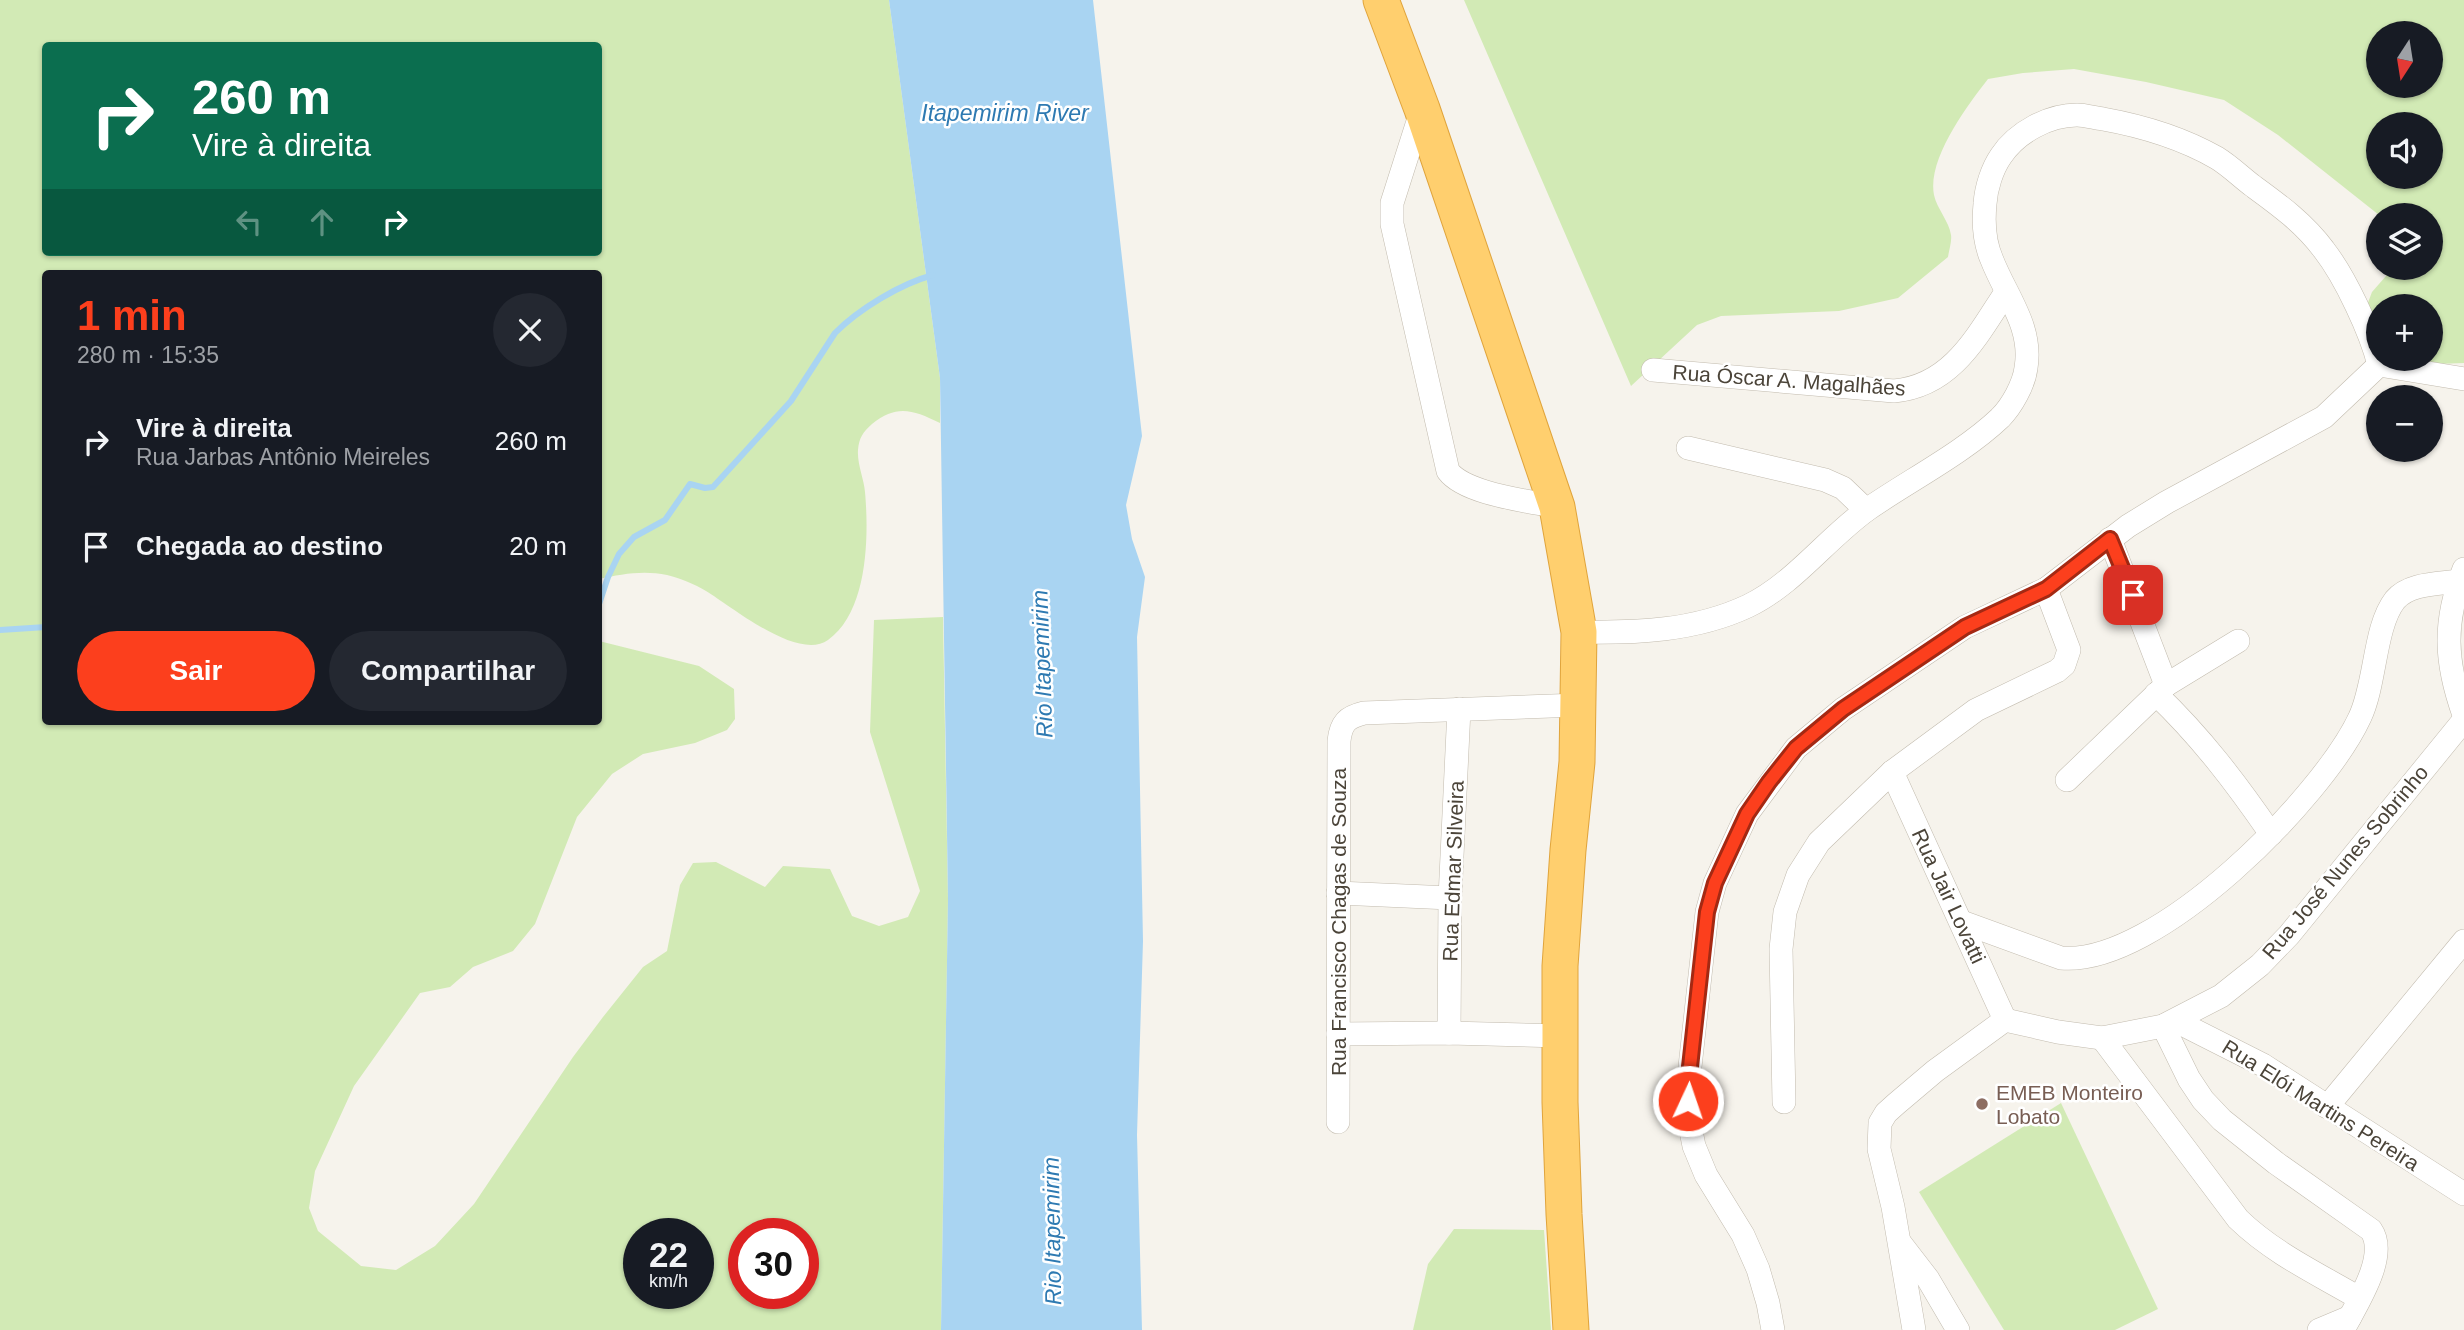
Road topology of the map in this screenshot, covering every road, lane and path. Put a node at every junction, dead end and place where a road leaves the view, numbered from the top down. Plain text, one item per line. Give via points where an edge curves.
1 (1381, 0) edge
2 (1422, 109) junction
3 (2006, 292) junction
4 (2366, 327) edge
5 (1653, 370) dead end
6 (2373, 371) edge
7 (2415, 371) edge
8 (2464, 379) edge
9 (1688, 448) dead end
10 (1558, 507) junction
11 (1866, 510) junction
12 (2110, 539) junction
13 (2461, 574) edge
14 (2046, 589) junction
15 (1579, 632) junction
16 (2238, 641) dead end
17 (2161, 690) junction
18 (1579, 705) junction
19 (1459, 709) junction
20 (2464, 718) edge
21 (1892, 772) junction
22 (2067, 780) dead end
23 (2271, 834) junction
24 (1338, 893) junction
25 (1450, 898) junction
26 (1962, 922) junction
27 (2464, 941) edge
28 (2005, 1020) junction
29 (2169, 1024) junction
30 (1448, 1032) junction
31 (1338, 1034) junction
32 (1560, 1036) junction
33 (2102, 1038) junction
34 (1784, 1102) dead end
35 (2327, 1107) junction
36 (1338, 1122) dead end
37 (2464, 1194) edge
38 (1899, 1241) junction
39 (2351, 1315) edge
40 (1572, 1330) edge
41 (1773, 1330) edge
42 (1914, 1330) edge
43 (1958, 1330) edge
44 (2319, 1330) edge

1 - 2 highway
2 - 10 highway
2 - 10 street via 1392,203 1391,224 1448,471 1473,488
3 - 4 street via 1983,227 1986,190 2000,156 2018,136 2045,121 2077,115 2170,135 2218,159 2292,214 2325,251
3 - 5 street, Rua Óscar A. Magalhães via 1949,369 1914,389
3 - 11 street via 2029,344 2018,392 2002,417
6 - 12 street via 2324,417 2167,502
7 - 8 street
9 - 11 street via 1825,480 1843,488
10 - 15 highway
11 - 15 street via 1750,605 1667,629
12 - 14 street
12 - 17 street
13 - 20 street, Rua José Nunes Sobrinho via 2448,644 2452,682
13 - 23 street via 2406,591 2395,601 2384,620 2362,714 2347,743
14 - 21 street via 2069,650 2064,665 1959,720
14 - 41 street via 1965,627 1843,709 1796,748 1747,814 1715,883 1707,912 1688,1116 1706,1175 1758,1269
15 - 18 highway
16 - 17 street
17 - 22 street
17 - 23 street via 2225,768
18 - 19 street
18 - 32 highway via 1560,966
19 - 24 street, Rua Francisco Chagas de Souza via 1364,713 1344,722 1339,741
19 - 25 street, Rua Edmar Silveira
20 - 29 street, Rua José Nunes Sobrinho via 2289,935 2221,996
21 - 26 street, Rua Jair Lovatti
21 - 34 street via 1819,842 1798,875 1785,912 1781,949
23 - 26 street via 2202,897 2151,933 2095,955 2061,958
24 - 25 street
24 - 31 street, Rua Francisco Chagas de Souza
25 - 30 street, Rua Edmar Silveira
26 - 28 street, Rua Jair Lovatti
27 - 35 street
28 - 33 street, Rua José Nunes Sobrinho
28 - 38 street via 1935,1071 1886,1113 1881,1123 1879,1149
29 - 33 street, Rua José Nunes Sobrinho
29 - 35 street, Rua Elói Martins Pereira via 2263,1065
29 - 39 street via 2189,1079 2222,1120 2371,1230 2377,1259
30 - 31 street
30 - 32 street
31 - 36 street, Rua Francisco Chagas de Souza
32 - 40 highway
33 - 39 street via 2238,1219
35 - 37 street, Rua Elói Martins Pereira
38 - 42 street
38 - 43 street
39 - 44 street

